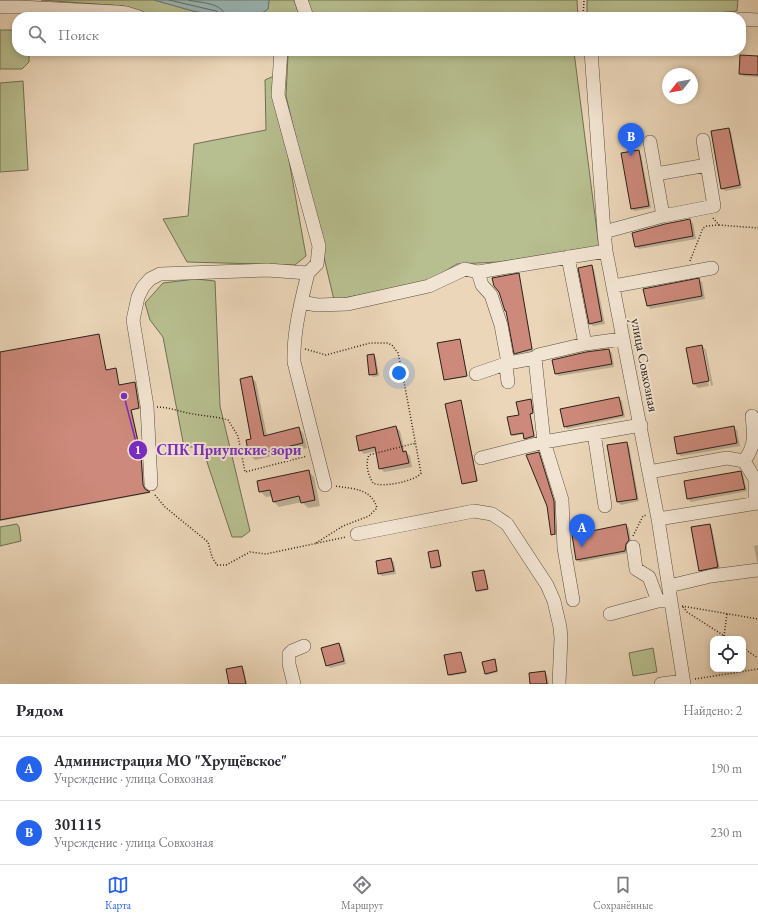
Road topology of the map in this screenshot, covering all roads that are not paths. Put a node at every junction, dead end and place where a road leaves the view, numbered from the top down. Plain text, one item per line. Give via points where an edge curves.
1 (300, 0) edge
2 (0, 7) edge
3 (117, 12) edge
4 (305, 12) edge
5 (746, 19) edge
6 (758, 20) edge
7 (281, 56) edge
8 (591, 56) edge
9 (704, 140) dead end
10 (650, 142) dead end
11 (707, 165) junction
12 (656, 174) junction
13 (664, 216) junction
14 (604, 232) junction
15 (606, 251) junction
16 (568, 257) junction
17 (712, 268) dead end
18 (478, 272) junction
19 (308, 273) junction
20 (614, 286) junction
21 (301, 302) junction
22 (622, 339) junction
23 (585, 344) junction
24 (535, 358) junction
25 (508, 363) junction
26 (476, 374) dead end
27 (508, 382) dead end
28 (752, 416) dead end
29 (641, 425) junction
30 (594, 433) junction
31 (544, 442) junction
32 (481, 458) dead end
33 (744, 461) junction
34 (649, 472) junction
35 (151, 484) road end
36 (325, 485) road end
37 (757, 503) edge
38 (605, 506) dead end
39 (658, 516) junction
40 (357, 534) road end
41 (632, 543) road end
42 (758, 570) edge
43 (669, 586) junction
44 (573, 600) dead end
45 (658, 601) junction
46 (677, 604) junction
47 (610, 614) dead end
48 (304, 646) dead end
49 (684, 682) edge
50 (294, 684) edge
51 (558, 684) edge
52 (662, 684) edge

1 - 4 street
2 - 3 street
5 - 6 street
7 - 19 street via 278,94 319,246 317,264
8 - 14 street, улица Совхозная
9 - 11 street
10 - 12 street
11 - 12 street
11 - 13 street via 714,206
12 - 13 street
13 - 14 street
14 - 15 street, улица Совхозная
15 - 16 street
15 - 20 street, улица Совхозная
16 - 18 street
16 - 23 street
17 - 20 street
18 - 21 street via 465,269 431,286 348,304 317,305
18 - 25 street via 482,285 491,295 501,325
19 - 21 street
19 - 35 street via 267,270 160,274 150,279 144,287 138,297 133,320 147,406
20 - 22 street, улица Совхозная
21 - 36 street via 293,347 295,367
22 - 23 street
22 - 29 street, улица Совхозная
23 - 24 street via 538,355
24 - 25 street
24 - 31 street
25 - 26 street
25 - 27 street
28 - 33 street via 754,436 751,451
29 - 30 street
29 - 34 street, улица Совхозная
30 - 31 street
30 - 38 street
31 - 32 street
31 - 44 street via 562,500 564,548
33 - 34 street via 727,458
33 - 37 street via 755,479
34 - 39 street, улица Совхозная
37 - 39 street
39 - 43 street, улица Совхозная
40 - 51 street via 471,511 486,512 503,520 512,529 544,579 554,602 560,628
41 - 45 street via 636,569 650,577
42 - 43 street via 711,576
43 - 46 street, улица Совхозная
45 - 46 street
45 - 47 street
46 - 49 street, улица Совхозная
48 - 50 street via 289,654
49 - 52 street

